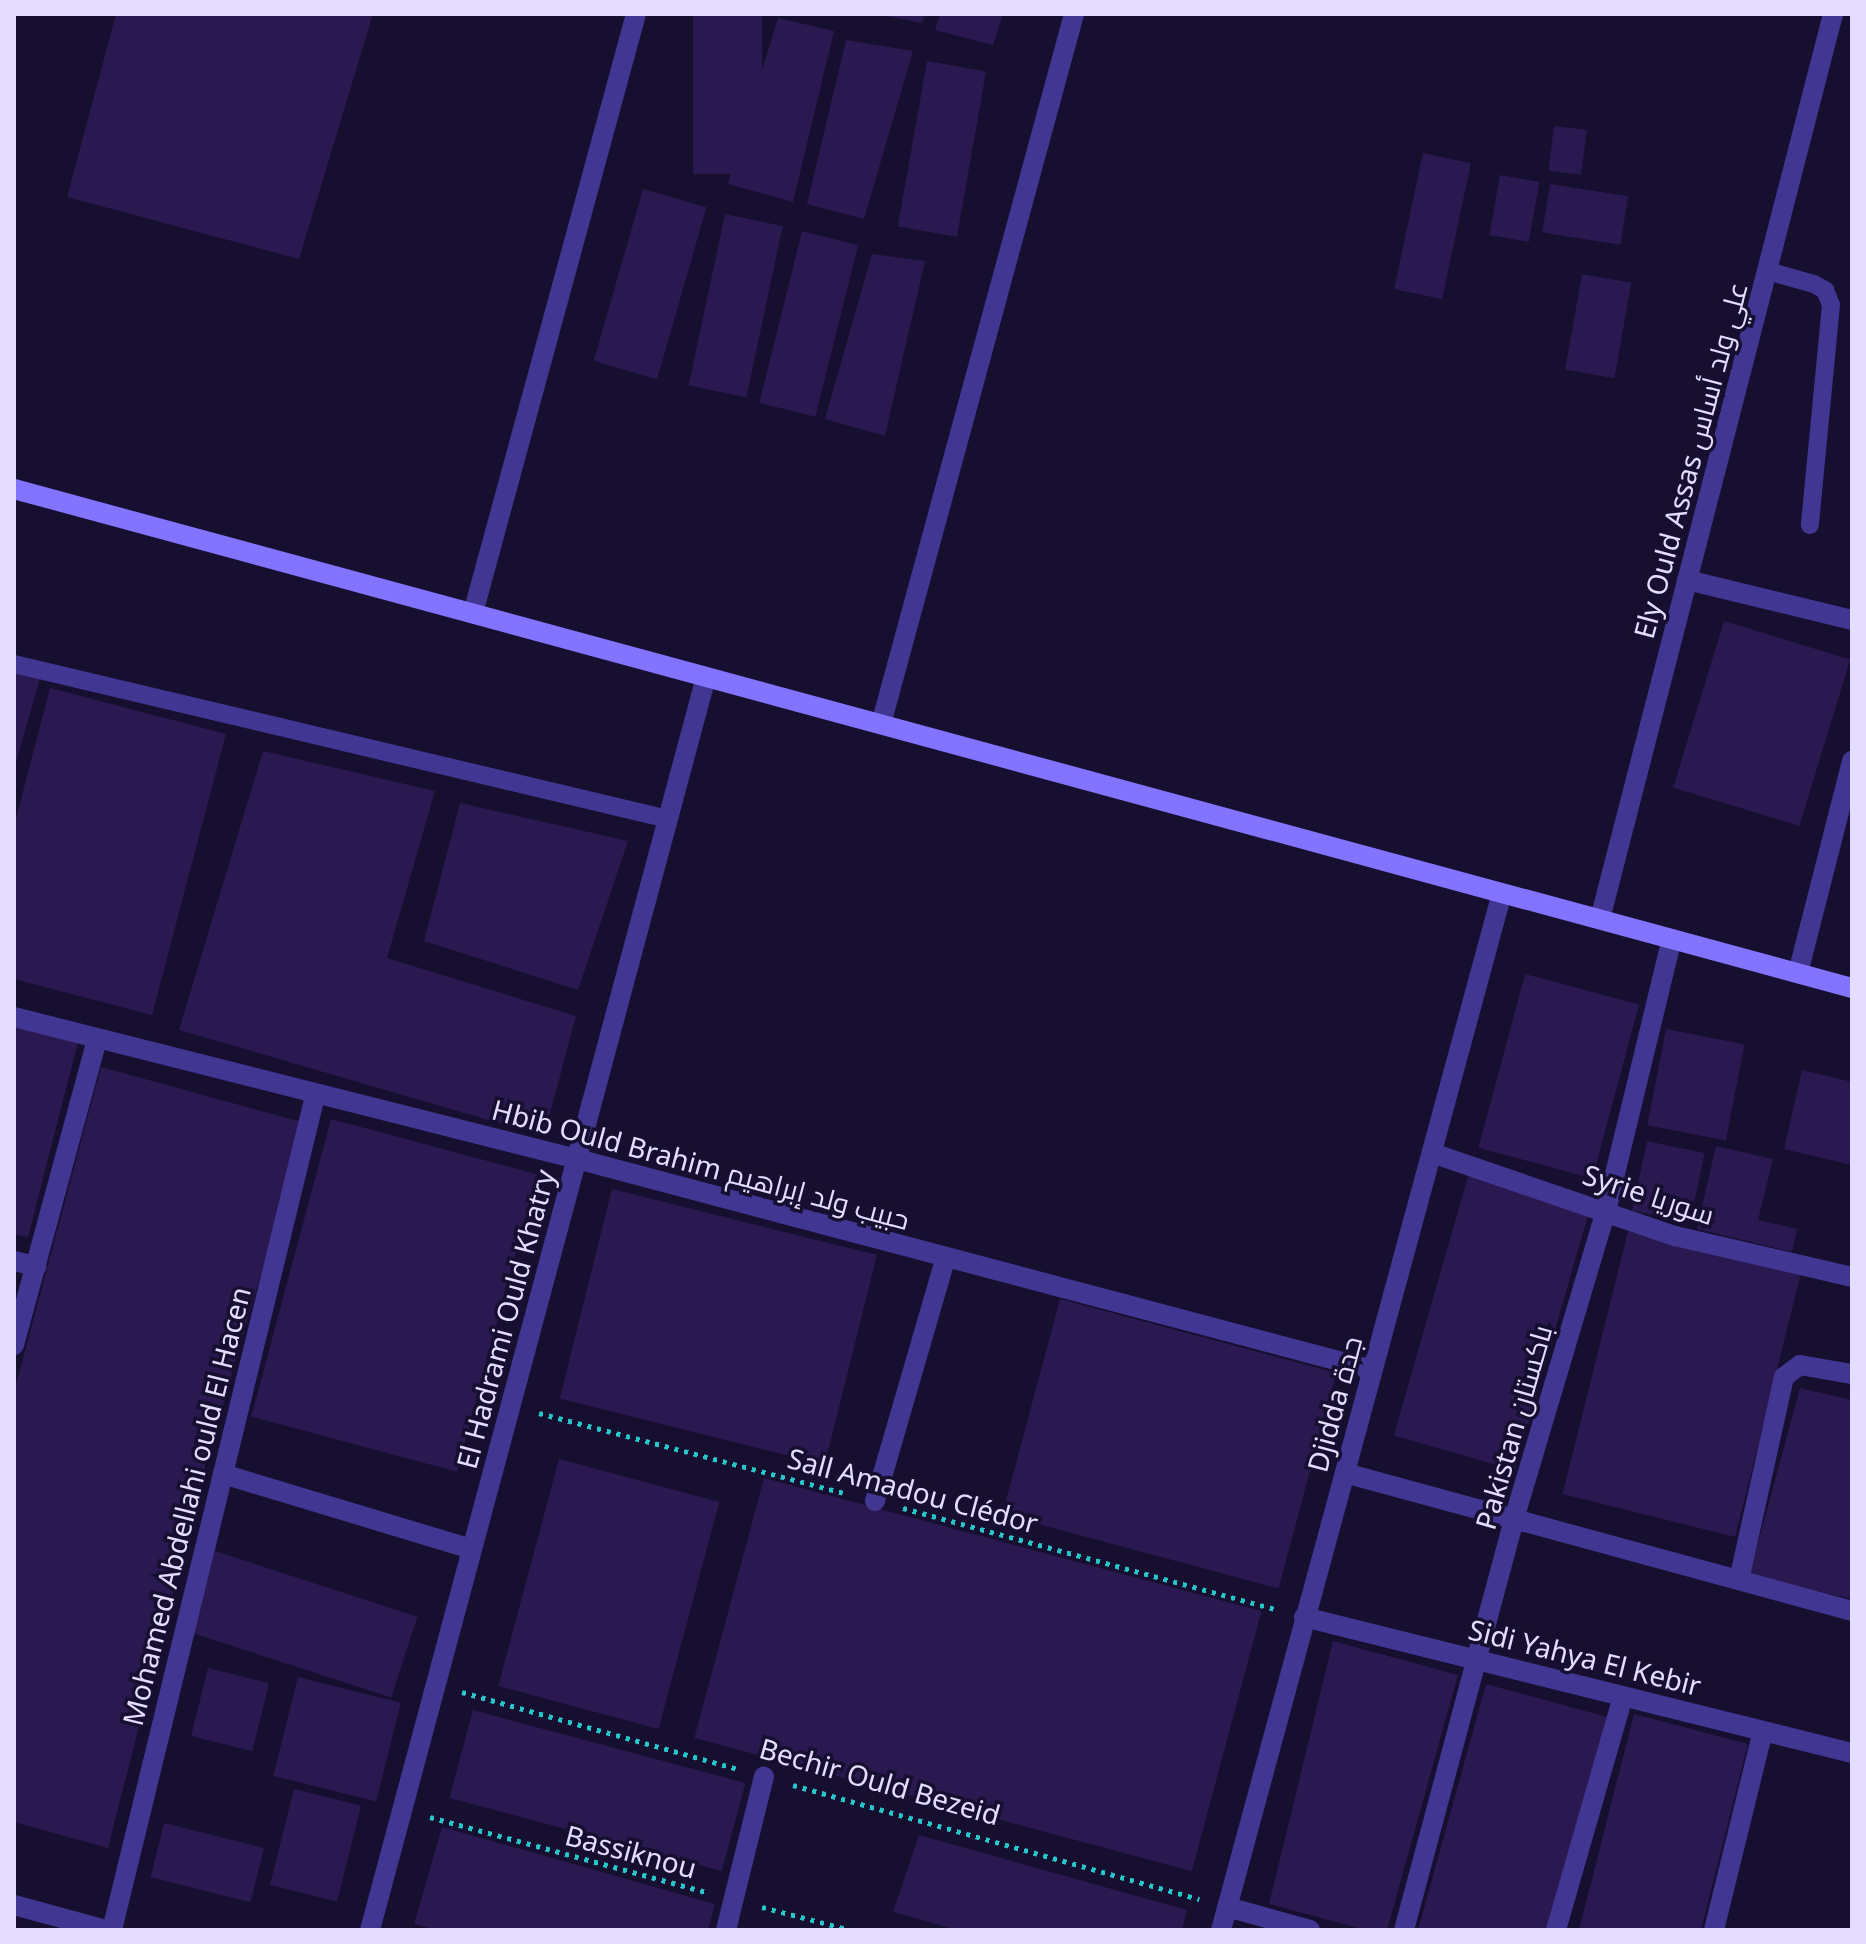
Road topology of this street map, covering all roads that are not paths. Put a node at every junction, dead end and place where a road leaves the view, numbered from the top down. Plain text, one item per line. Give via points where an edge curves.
1 (636, 14) edge
2 (1074, 14) edge
3 (1833, 14) edge
4 (1768, 271) junction
5 (14, 489) edge
6 (1810, 525) dead end
7 (1687, 580) junction
8 (473, 613) junction
9 (1852, 620) edge
10 (14, 664) edge
11 (706, 677) junction
12 (881, 724) junction
13 (1852, 761) edge
14 (668, 819) junction
15 (1502, 893) junction
16 (1600, 919) junction
17 (1672, 939) junction
18 (1798, 973) junction
19 (1852, 988) edge
20 (14, 1017) edge
21 (97, 1039) junction
22 (315, 1096) junction
23 (1432, 1153) junction
24 (577, 1159) junction
25 (1606, 1211) junction
26 (946, 1257) junction
27 (14, 1261) edge
28 (36, 1266) junction
29 (1852, 1277) edge
30 (14, 1345) edge
31 (1373, 1370) junction
32 (1852, 1374) edge
33 (1345, 1473) junction
34 (223, 1474) junction
35 (875, 1501) road end
36 (1514, 1519) junction
37 (472, 1549) junction
38 (1739, 1580) junction
39 (1852, 1611) edge
40 (1304, 1617) junction
41 (1480, 1658) junction
42 (1623, 1697) junction
43 (1763, 1731) junction
44 (1852, 1753) edge
45 (764, 1777) road end
46 (14, 1905) edge
47 (1227, 1907) junction
48 (106, 1930) edge
49 (112, 1930) edge
50 (370, 1930) edge
51 (726, 1930) edge
52 (1221, 1930) edge
53 (1310, 1930) edge
54 (1404, 1930) edge
55 (1556, 1930) edge
56 (1714, 1930) edge

1 - 8 street
2 - 12 street
3 - 4 street, Ely Ould Assas علي ولد أساس
4 - 6 lane via 1814,284 1825,290 1831,305
4 - 7 street, Ely Ould Assas علي ولد أساس
5 - 8 street
7 - 9 street
7 - 16 street, Ely Ould Assas علي ولد أساس
8 - 11 street
10 - 14 lane
11 - 12 street
11 - 14 street, El Hadrami Ould Khatry
12 - 15 street
13 - 18 street
14 - 24 street, El Hadrami Ould Khatry
15 - 16 street
15 - 23 street, Djidda جدة
16 - 17 street
17 - 18 street
17 - 25 street, Pakistan باكستان
18 - 19 street
20 - 21 street, Hbib Ould Brahim حبيب ولد إبراهيم
21 - 22 street, Hbib Ould Brahim حبيب ولد إبراهيم
21 - 28 street
22 - 24 street, Hbib Ould Brahim حبيب ولد إبراهيم
22 - 34 street, Mohamed Abdellahi ould El Hacen
23 - 25 street, Syrie سوريا
23 - 31 street, Djidda جدة
24 - 26 street, Hbib Ould Brahim حبيب ولد إبراهيم
24 - 37 street, El Hadrami Ould Khatry
25 - 29 street, Syrie سوريا via 1675,1236
25 - 36 street, Pakistan باكستان
26 - 31 street, Hbib Ould Brahim حبيب ولد إبراهيم
26 - 35 street
27 - 28 street
28 - 30 street
31 - 33 street, Djidda جدة
32 - 38 street via 1800,1365 1784,1377
33 - 36 street
33 - 40 street, Djidda جدة
34 - 37 street
34 - 49 street, Mohamed Abdellahi ould El Hacen
36 - 38 street
36 - 41 street, Pakistan باكستان
37 - 50 street, El Hadrami Ould Khatry
38 - 39 street
40 - 41 street, Sidi Yahya El Kebir
40 - 47 street, Djidda جدة
41 - 42 street, Sidi Yahya El Kebir
41 - 54 street, Pakistan باكستان
42 - 43 street, Sidi Yahya El Kebir
42 - 55 street
43 - 44 street, Sidi Yahya El Kebir
43 - 56 street
45 - 51 street
46 - 48 street
47 - 52 street, Djidda جدة
47 - 53 street

